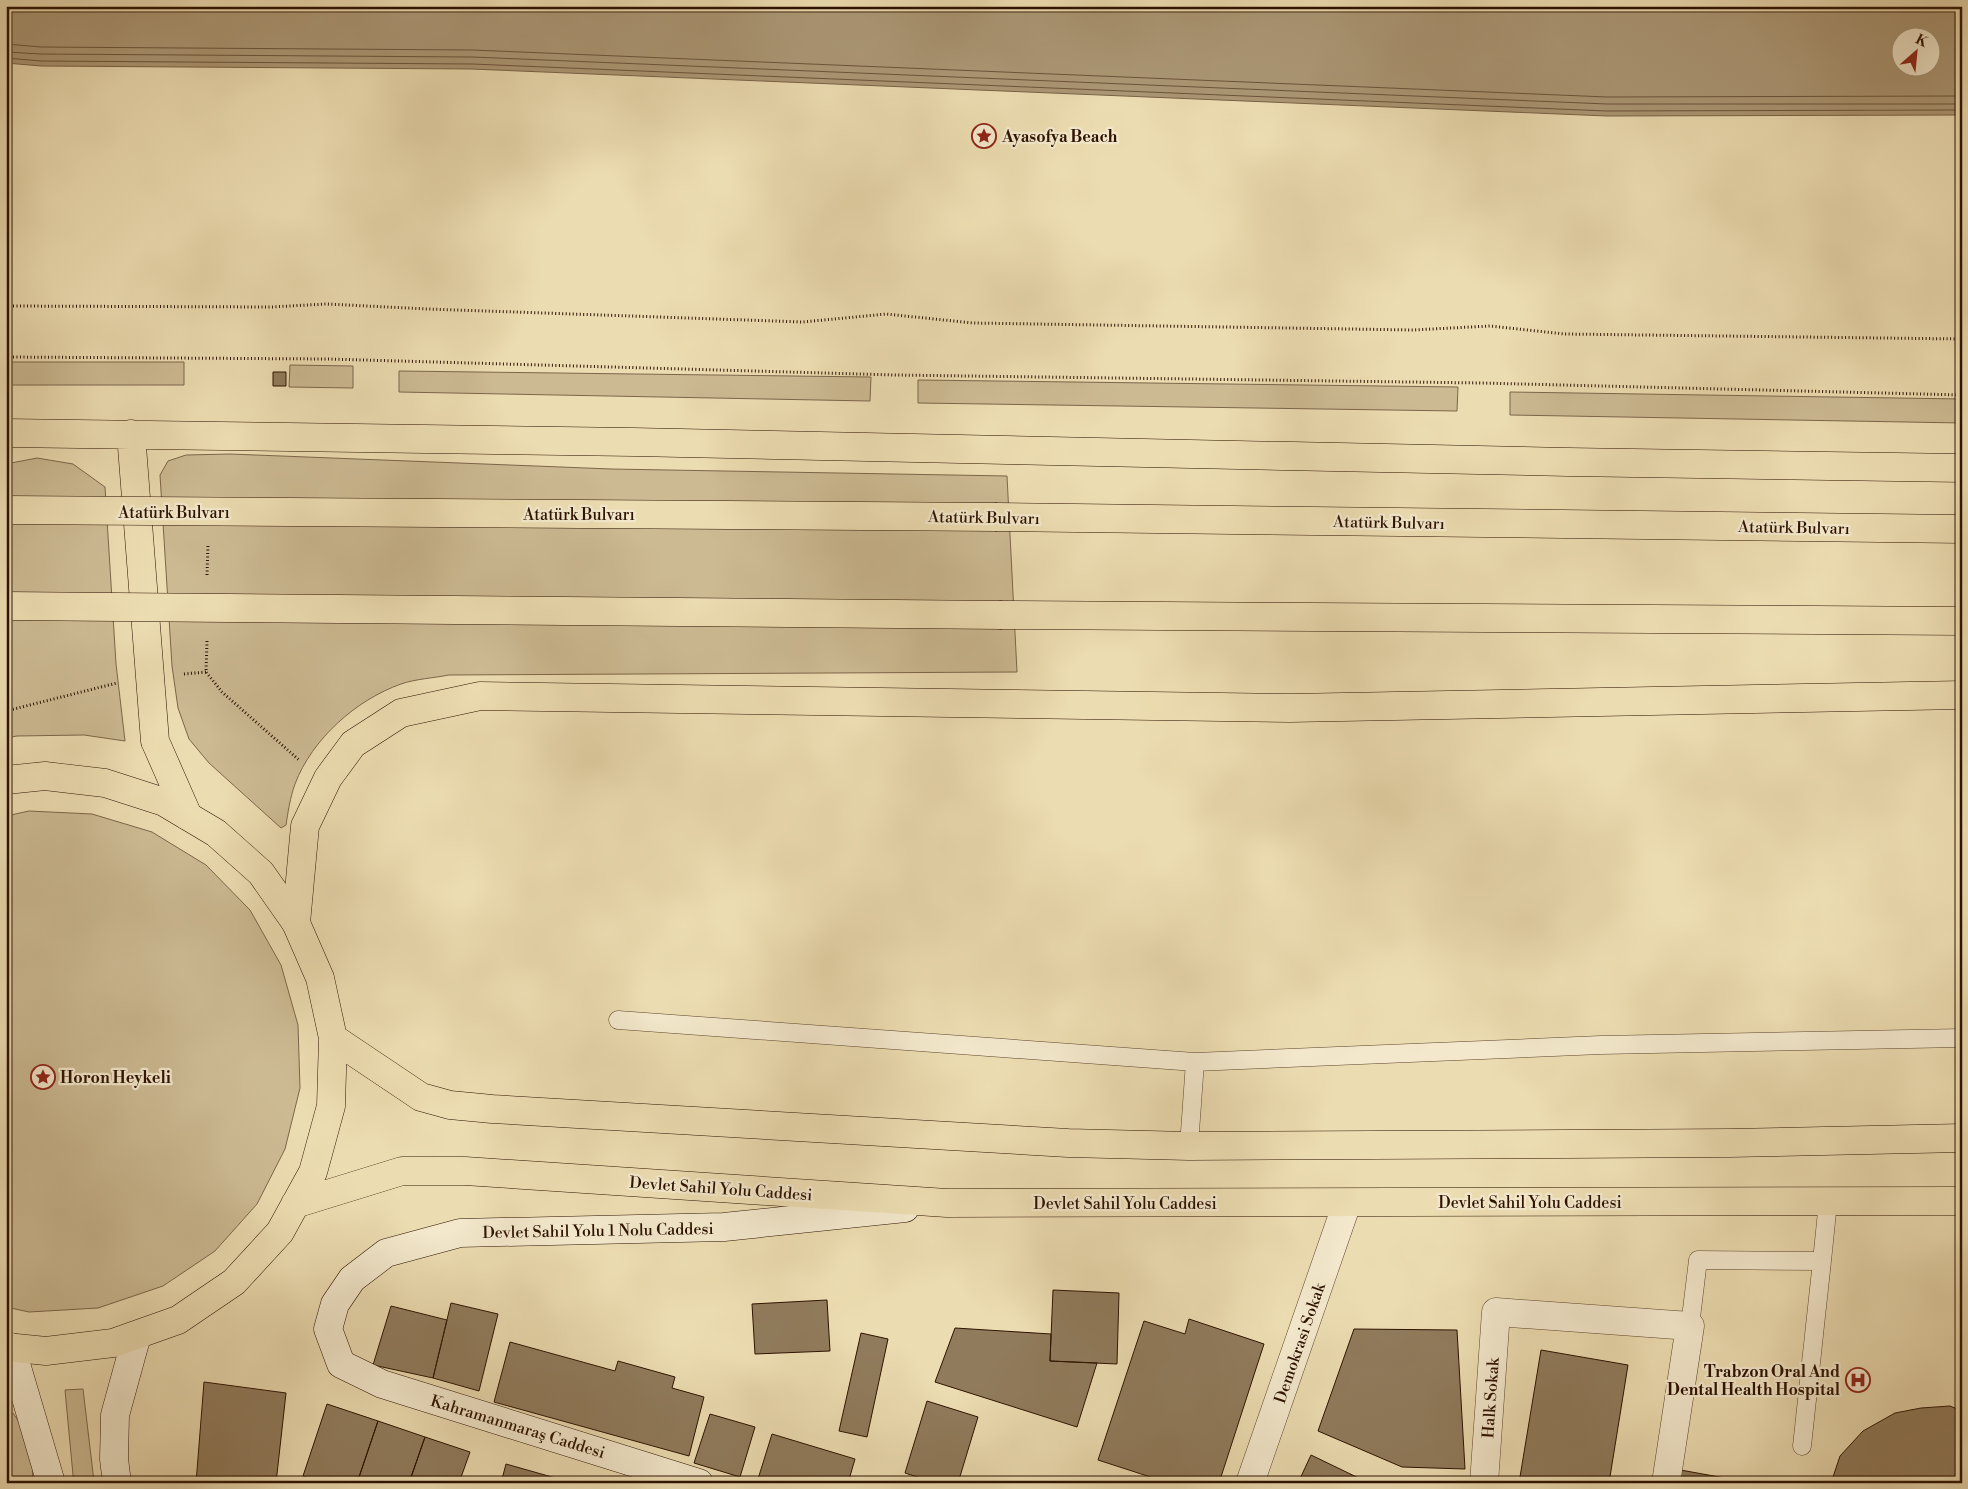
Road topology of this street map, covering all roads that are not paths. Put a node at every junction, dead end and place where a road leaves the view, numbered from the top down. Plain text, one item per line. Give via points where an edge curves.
1 (6, 433) edge
2 (131, 434) junction
3 (1962, 468) edge
4 (6, 510) edge
5 (1962, 529) edge
6 (6, 606) edge
7 (1962, 620) edge
8 (1962, 695) edge
9 (6, 780) edge
10 (188, 816) junction
11 (296, 923) junction
12 (618, 1020) dead end
13 (332, 1038) junction
14 (1962, 1038) edge
15 (1195, 1062) junction
16 (1962, 1138) edge
17 (1189, 1146) junction
18 (1828, 1202) junction
19 (1962, 1202) edge
20 (947, 1203) junction
21 (1347, 1203) junction
22 (295, 1204) junction
23 (1822, 1261) junction
24 (1690, 1326) junction
25 (137, 1335) junction
26 (9, 1347) edge
27 (340, 1364) joint
28 (1802, 1446) dead end
29 (52, 1483) edge
30 (117, 1483) edge
31 (698, 1483) edge
32 (1250, 1483) edge
33 (1484, 1483) edge
34 (1666, 1483) edge

1 - 2 main road
2 - 3 main road
2 - 10 main road via 155,741
4 - 5 main road, Atatürk Bulvarı, bridge via 997,517
6 - 7 main road, bridge
8 - 11 main road via 1290,708 480,696 401,713 353,744 328,778 305,826
9 - 10 main road via 45,776 105,783 164,802
10 - 11 main road via 216,833 261,873
11 - 13 main road via 320,978
12 - 15 lane
13 - 17 main road via 421,1097 450,1105 1068,1143
13 - 22 main road via 331,1106 313,1172
14 - 15 lane via 1601,1045
15 - 17 lane
16 - 17 main road
18 - 19 main road, Devlet Sahil Yolu Caddesi
18 - 21 main road, Devlet Sahil Yolu Caddesi
18 - 23 lane
20 - 21 main road, Devlet Sahil Yolu Caddesi
20 - 22 main road, Devlet Sahil Yolu Caddesi via 470,1171 402,1171
20 - 27 street, Devlet Sahil Yolu 1 Nolu Caddesi via 724,1227 460,1233 386,1253 352,1279 335,1304 328,1329
21 - 32 street, Demokrasi Sokak
22 - 25 main road via 280,1232 234,1282 178,1320
23 - 24 lane via 1698,1260
23 - 28 lane
24 - 33 street, Halk Sokak via 1496,1312
24 - 34 street
25 - 26 main road via 113,1343 46,1352
25 - 30 street via 115,1415
26 - 29 street
27 - 31 street, Kahramanmaraş Caddesi via 382,1384

